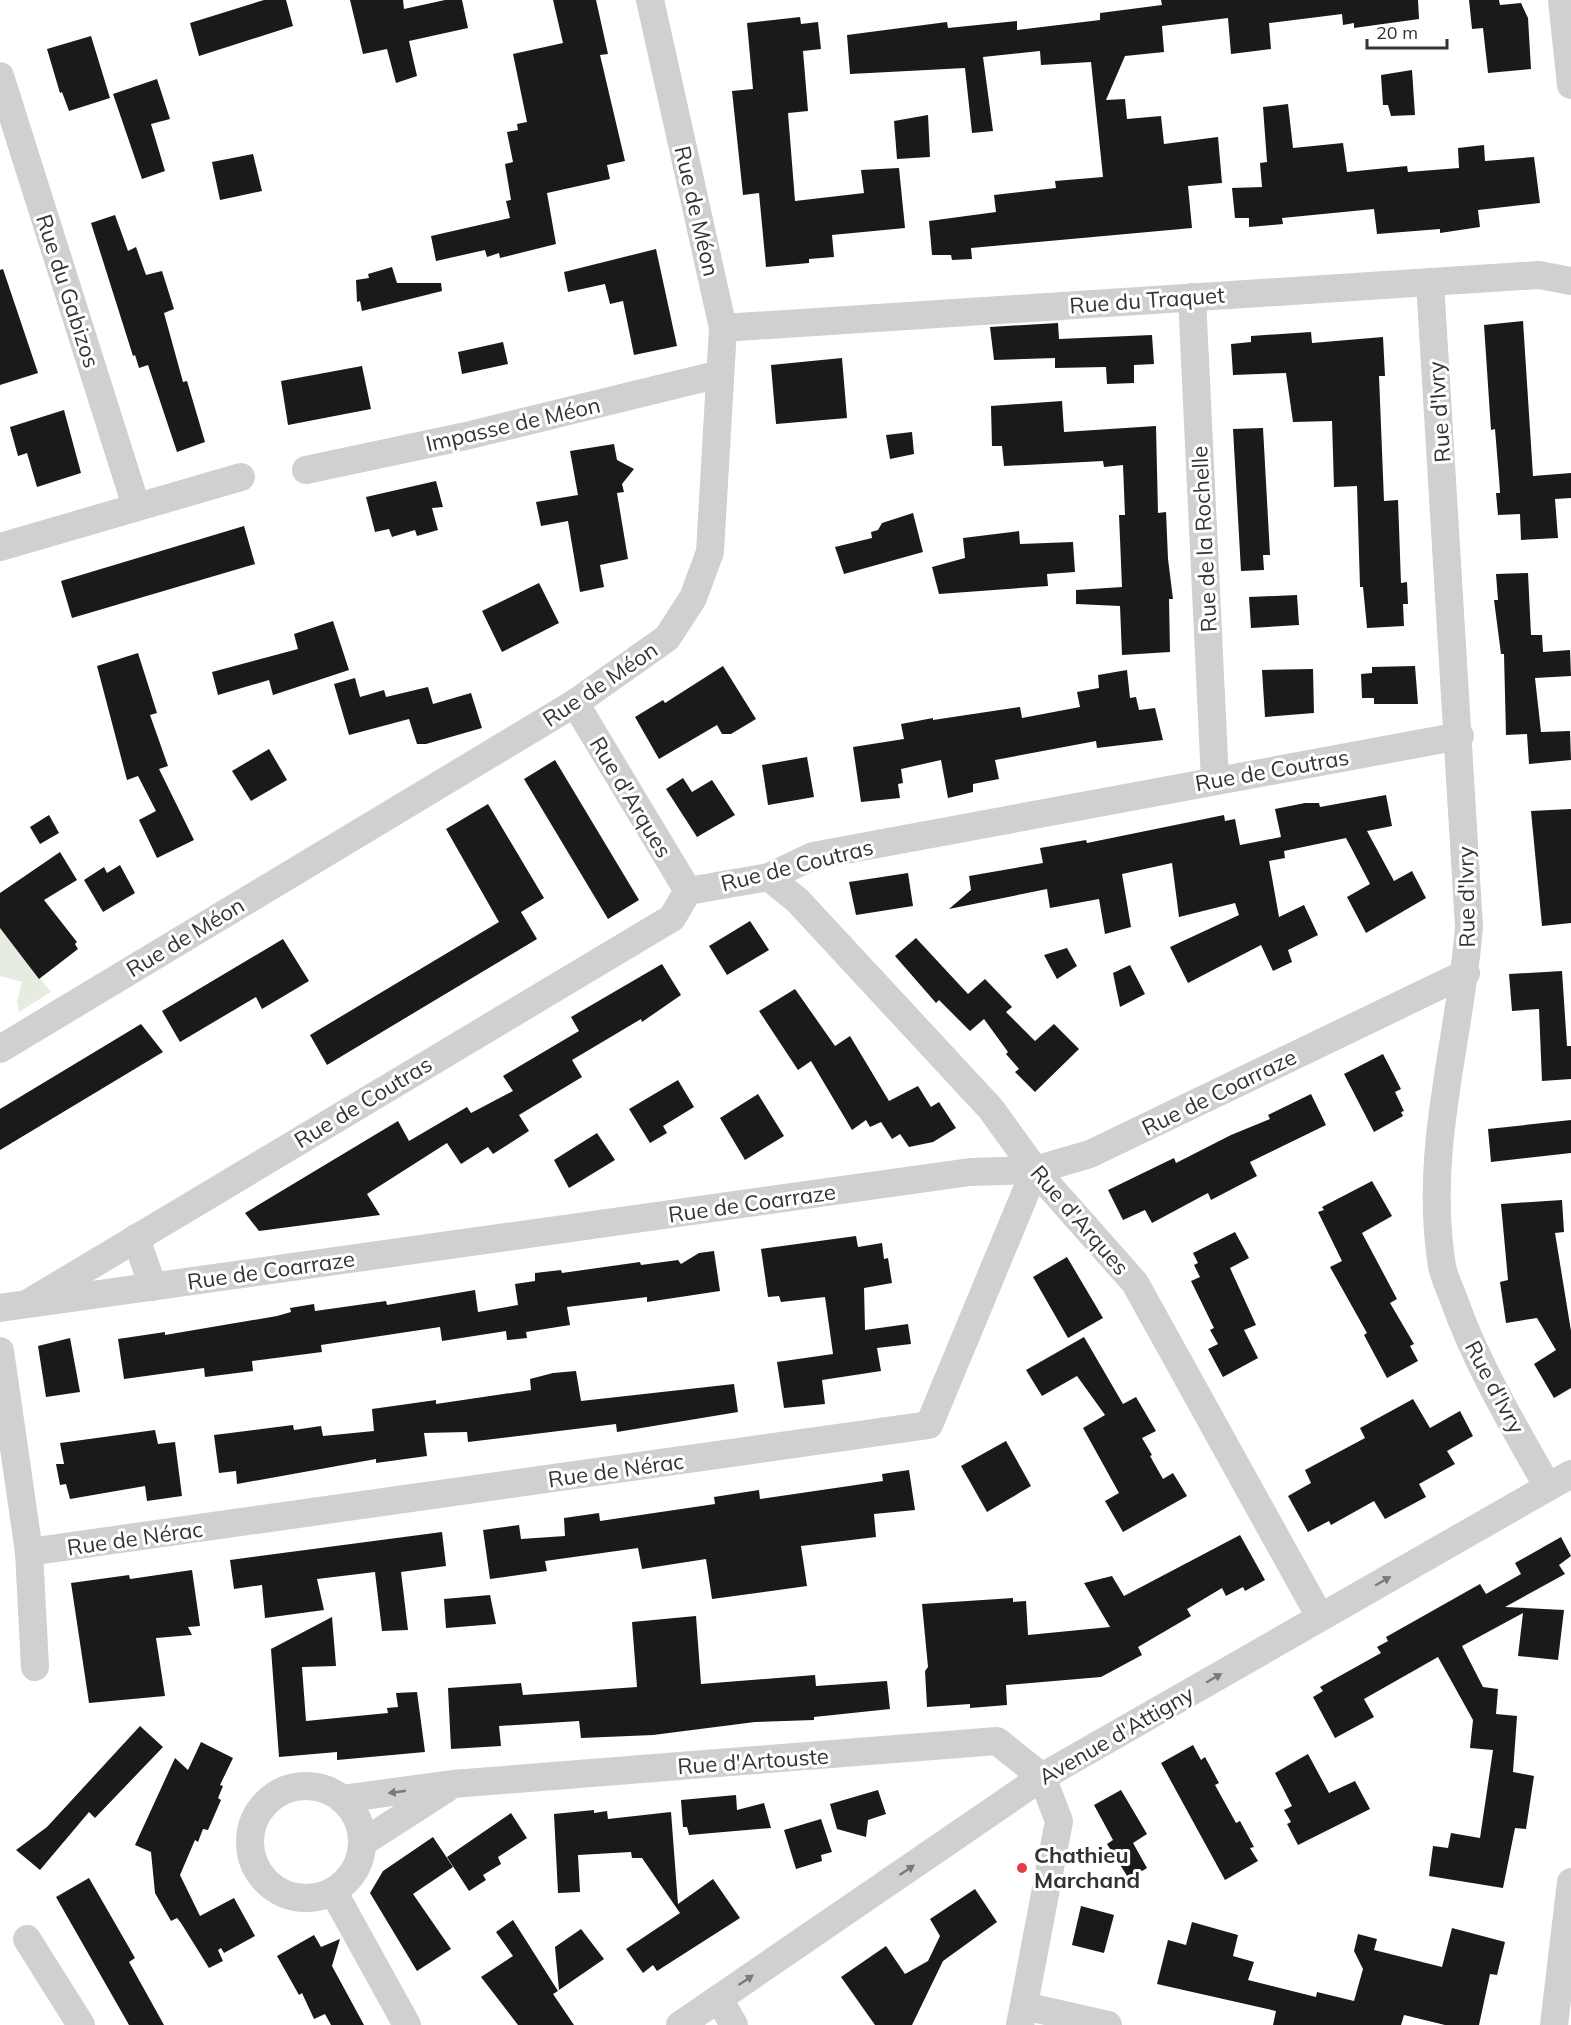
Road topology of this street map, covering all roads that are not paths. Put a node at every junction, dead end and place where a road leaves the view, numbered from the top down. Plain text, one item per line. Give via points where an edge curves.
1 (650, 0) edge
2 (1562, 0) edge
3 (0, 76) edge
4 (1571, 85) edge
5 (1571, 281) edge
6 (1430, 282) junction
7 (1192, 297) junction
8 (723, 328) junction
9 (720, 374) junction
10 (306, 470) dead end
11 (241, 477) dead end
12 (136, 507) junction
13 (0, 547) edge
14 (575, 703) junction
15 (1460, 736) junction
16 (1215, 780) junction
17 (769, 877) junction
18 (688, 891) junction
19 (1466, 973) junction
20 (0, 1049) edge
21 (1035, 1170) junction
22 (136, 1238) junction
23 (153, 1287) junction
24 (30, 1302) junction
25 (0, 1308) edge
26 (0, 1351) edge
27 (1560, 1480) edge
28 (29, 1552) junction
29 (1320, 1617) junction
30 (35, 1667) dead end
31 (1042, 1777) junction
32 (452, 1784) junction
33 (342, 1799) junction
34 (362, 1843) junction
35 (1571, 1882) edge
36 (333, 1891) junction
37 (27, 1939) dead end
38 (1567, 1947) edge
39 (718, 1999) junction
40 (1022, 2015) edge
41 (81, 2025) edge
42 (407, 2025) edge
43 (680, 2025) edge
44 (735, 2025) edge
45 (1108, 2025) edge
46 (1554, 2025) edge

1 - 8 street, Rue de Méon
2 - 4 street
3 - 12 street, Rue du Gabizos
5 - 6 street, Rue du Traquet via 1539,275
6 - 7 street, Rue du Traquet
6 - 15 street, Rue d'Ivry
7 - 8 street, Rue du Traquet
7 - 16 street, Rue de la Rochelle
8 - 9 street, Rue de Méon
9 - 10 street, Impasse de Méon via 466,436
9 - 14 street, Rue de Méon via 710,552 693,598 667,638
11 - 12 street
12 - 13 street
14 - 18 street, Rue d'Arques
14 - 20 street, Rue de Méon
15 - 16 street, Rue de Coutras
15 - 19 street, Rue d'Ivry via 1469,927
16 - 17 street, Rue de Coutras via 813,856
17 - 18 street, Rue de Coutras
17 - 21 street, Rue d'Arques via 798,901 991,1109
18 - 22 street, Rue de Coutras via 672,918
19 - 21 street, Rue de Coarraze via 1090,1154
19 - 27 street, Rue d'Ivry via 1446,1082 1435,1185 1443,1268 1467,1335
21 - 23 street, Rue de Coarraze via 970,1172
21 - 28 street, Rue de Nérac via 929,1425
21 - 29 street, Rue d'Arques via 1135,1283
22 - 23 street
22 - 24 street, Rue de Coutras
23 - 24 street, Rue de Coarraze
24 - 25 street, Rue de Coarraze
26 - 28 street
29 -> 27 street, Avenue d'Attigny
28 - 30 street
31 -> 29 street, Avenue d'Attigny
31 - 32 street, Rue d'Artouste via 997,1741
39 -> 31 street, Avenue d'Attigny
31 - 40 street via 1059,1821
32 -> 33 street, Rue d'Artouste
32 - 34 street, Rue d'Artouste
33 - 34 street via 353,1811
33 - 36 street via 308,1786 273,1797 260,1810 252,1827 250,1846 254,1864 264,1880 279,1891 296,1897 315,1897
34 - 36 street via 358,1862 348,1879
35 - 38 street
36 - 42 street
37 - 41 street
38 - 46 street
39 - 43 street, Avenue d'Attigny
39 - 44 street
40 - 45 street

